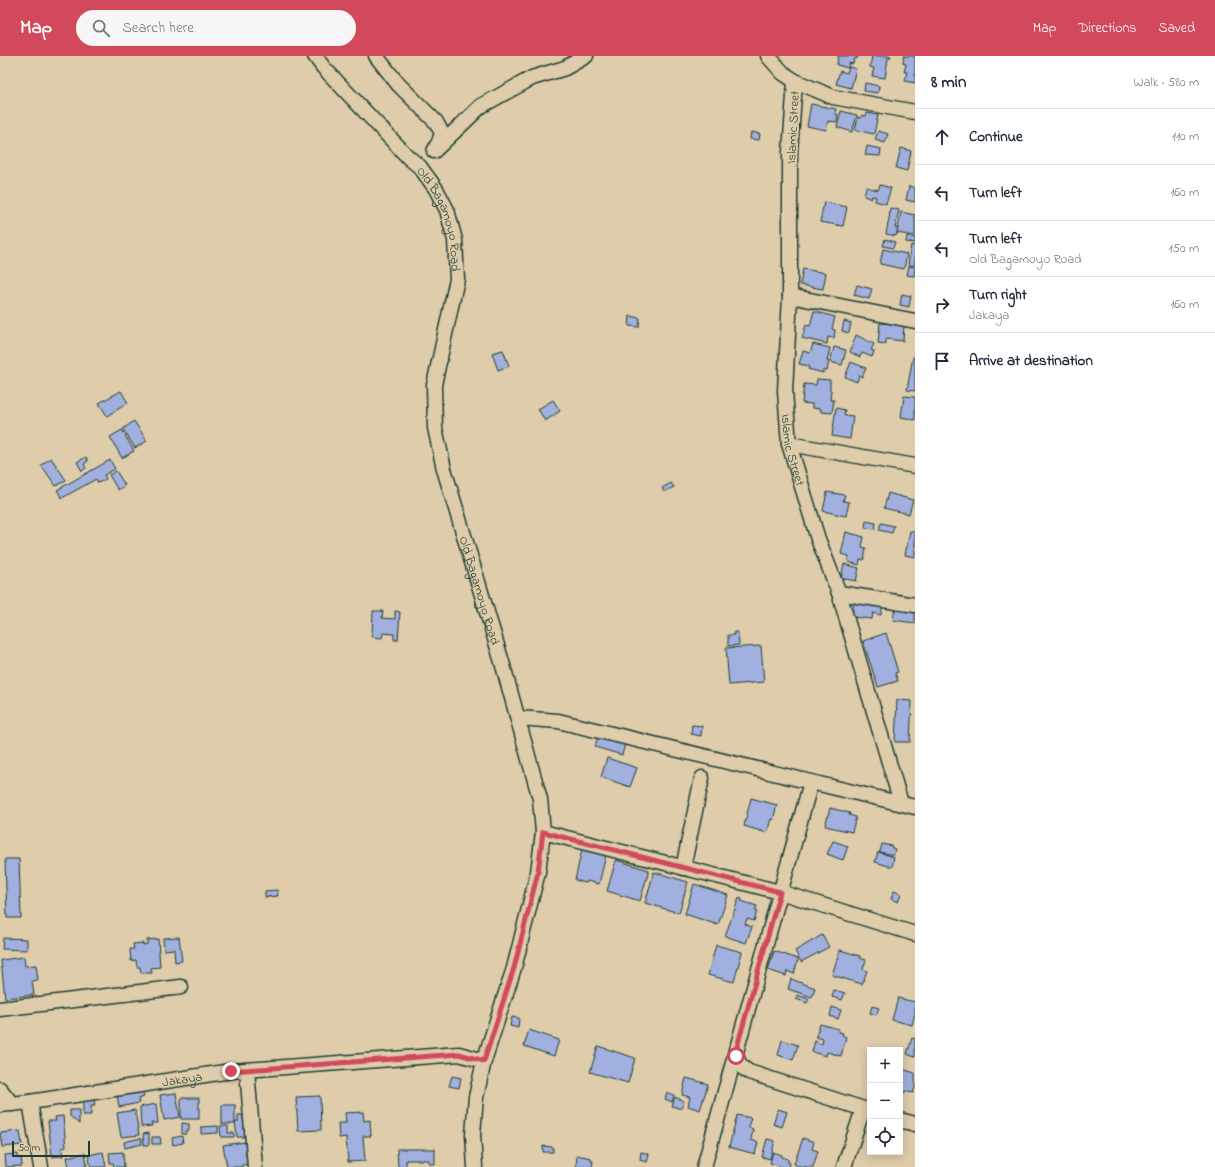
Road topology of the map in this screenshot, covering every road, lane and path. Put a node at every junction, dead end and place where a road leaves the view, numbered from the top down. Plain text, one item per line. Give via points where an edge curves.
1 (315, 56) edge
2 (376, 56) edge
3 (586, 56) edge
4 (768, 56) edge
5 (795, 81) junction
6 (915, 112) edge
7 (434, 151) junction
8 (416, 164) junction
9 (790, 296) junction
10 (915, 321) edge
11 (789, 444) junction
12 (915, 466) edge
13 (839, 593) junction
14 (915, 605) edge
15 (518, 718) junction
16 (702, 778) dead end
17 (811, 782) junction
18 (901, 803) junction
19 (915, 807) edge
20 (543, 832) junction
21 (682, 868) junction
22 (780, 892) junction
23 (915, 934) edge
24 (181, 987) dead end
25 (0, 1010) edge
26 (737, 1047) junction
27 (484, 1061) junction
28 (247, 1070) junction
29 (0, 1089) edge
30 (30, 1102) junction
31 (6, 1105) edge
32 (867, 1110) edge
33 (903, 1121) edge
34 (915, 1124) edge
35 (41, 1167) edge
36 (256, 1167) edge
37 (475, 1167) edge
38 (704, 1167) edge
39 (844, 1167) edge

1 - 8 street, Old Bagamoyo Road
2 - 7 street via 398,84 436,122 442,133
3 - 7 street via 565,68 532,78 481,106
4 - 5 street, Islamic Street via 783,73
5 - 6 street, Islamic Street via 833,96
5 - 9 street, Islamic Street via 790,152
7 - 8 street
8 - 15 street, Old Bagamoyo Road via 436,189 447,210 455,240 457,279 434,385 435,428 444,469
9 - 10 street
9 - 11 street, Islamic Street via 785,391
11 - 12 street
11 - 13 street, Islamic Street via 818,539
13 - 14 street
13 - 18 street, Islamic Street
15 - 17 street via 558,721
15 - 20 street, Old Bagamoyo Road via 540,799
16 - 21 street
17 - 18 street
17 - 22 street
18 - 19 street
20 - 21 street
20 - 27 street, Old Bagamoyo Road via 538,872 518,954
21 - 22 street
22 - 23 street
22 - 26 street
24 - 25 street
26 - 32 street via 738,1061 749,1072
26 - 38 street
27 - 28 street, Jakaya via 459,1054
27 - 37 street, Old Bagamoyo Road via 476,1097 473,1135
28 - 30 street, Jakaya
28 - 36 street
29 - 31 street
30 - 31 street, Jakaya
30 - 35 street
32 - 39 street
33 - 34 street

